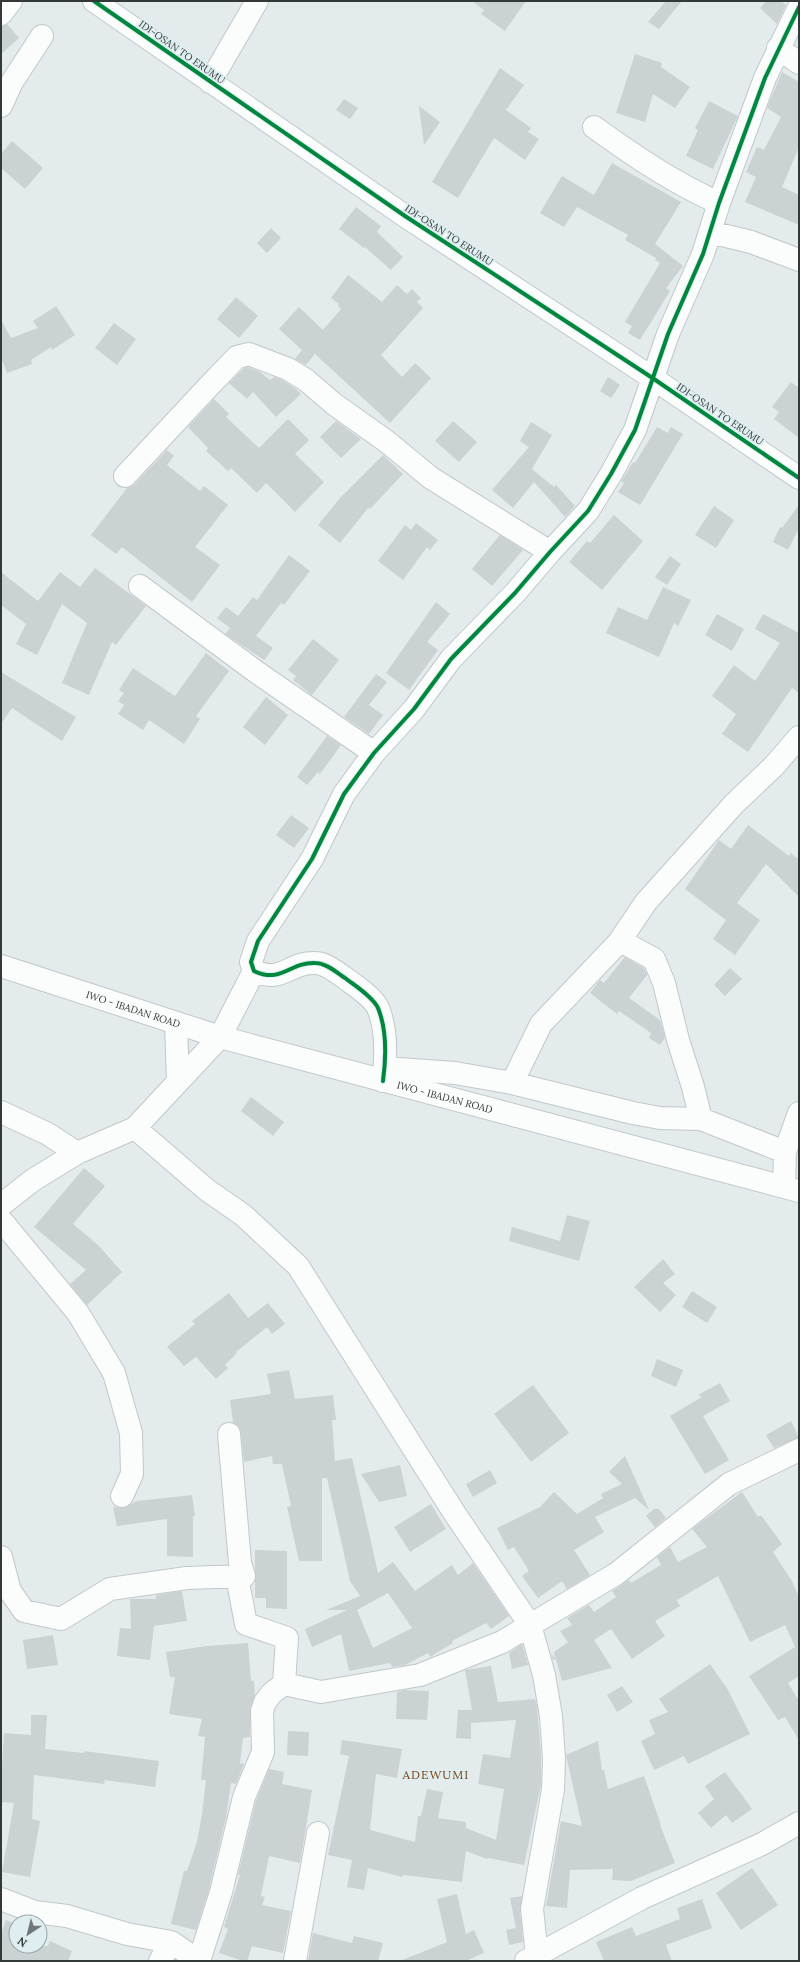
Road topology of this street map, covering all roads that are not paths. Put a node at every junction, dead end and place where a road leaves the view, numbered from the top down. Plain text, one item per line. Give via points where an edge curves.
1 (11, 1) edge
2 (94, 1) edge
3 (257, 1) edge
4 (799, 7) edge
5 (1, 14) edge
6 (42, 36) dead end
7 (778, 48) junction
8 (799, 63) edge
9 (210, 82) junction
10 (1, 106) edge
11 (594, 128) dead end
12 (719, 203) junction
13 (710, 232) junction
14 (799, 260) edge
15 (651, 377) junction
16 (125, 476) dead end
17 (799, 478) edge
18 (550, 552) junction
19 (140, 586) dead end
20 (799, 737) edge
21 (374, 753) junction
22 (619, 942) junction
23 (1, 966) edge
24 (254, 971) junction
25 (176, 1023) junction
26 (220, 1037) junction
27 (384, 1074) junction
28 (178, 1082) junction
29 (512, 1083) junction
30 (1, 1112) edge
31 (799, 1113) edge
32 (701, 1119) junction
33 (135, 1128) junction
34 (785, 1152) junction
35 (77, 1153) junction
36 (792, 1188) edge
37 (1, 1205) edge
38 (1, 1220) edge
39 (229, 1434) dead end
40 (799, 1450) edge
41 (122, 1496) dead end
42 (1, 1557) edge
43 (244, 1576) junction
44 (530, 1625) junction
45 (284, 1684) junction
46 (799, 1823) edge
47 (318, 1833) dead end
48 (1, 1899) edge
49 (171, 1942) junction
50 (532, 1959) edge
51 (160, 1961) edge
52 (199, 1961) edge
53 (295, 1961) edge

1 - 5 street
2 - 9 street, IDI-OSAN TO ERUMU
3 - 9 street
4 - 7 street
6 - 10 street via 12,82
7 - 8 street
7 - 12 street
9 - 15 street, IDI-OSAN TO ERUMU via 405,216
11 - 12 street via 638,159
12 - 13 street
13 - 14 street via 751,242
13 - 15 street
15 - 17 street, IDI-OSAN TO ERUMU
15 - 18 street via 635,430 611,474 588,511
16 - 18 street via 237,357 249,354 288,369 306,380 431,478
18 - 21 street via 515,593 451,659 414,709
19 - 21 street via 255,671
20 - 22 street via 774,766 734,804 646,902
21 - 24 street via 344,794 312,860 258,941 250,962
22 - 29 street via 541,1024
22 - 32 street via 654,959 664,983
23 - 25 street, IWO - IBADAN ROAD
24 - 26 street
24 - 27 street via 274,976 302,964 316,963 332,969 361,990 378,1008 384,1036
25 - 26 street, IWO - IBADAN ROAD
25 - 28 street
26 - 27 street, IWO - IBADAN ROAD
26 - 28 street
27 - 29 street via 455,1073
27 - 36 street, IWO - IBADAN ROAD
28 - 33 street
29 - 32 street via 633,1113 660,1118
30 - 35 street via 48,1134
31 - 34 street
32 - 34 street
33 - 35 street
33 - 44 street via 207,1190 243,1215 298,1266 455,1514
34 - 36 street
35 - 37 street via 33,1180
38 - 41 street via 78,1313 114,1373 131,1433 132,1474
39 - 43 street via 240,1563
40 - 44 street via 728,1484 616,1574
42 - 43 street via 10,1591 24,1612 61,1619 110,1589 187,1578
43 - 45 street via 237,1577 246,1624 287,1638
44 - 45 street via 502,1642 420,1675 321,1692
44 - 50 street via 544,1675 554,1759 553,1790 532,1909
45 - 52 street via 272,1693 262,1711 263,1752 244,1797 221,1892
46 - 50 street via 762,1844 642,1898
47 - 53 street
48 - 49 street via 35,1912 67,1916 127,1934
49 - 51 street
49 - 52 street

